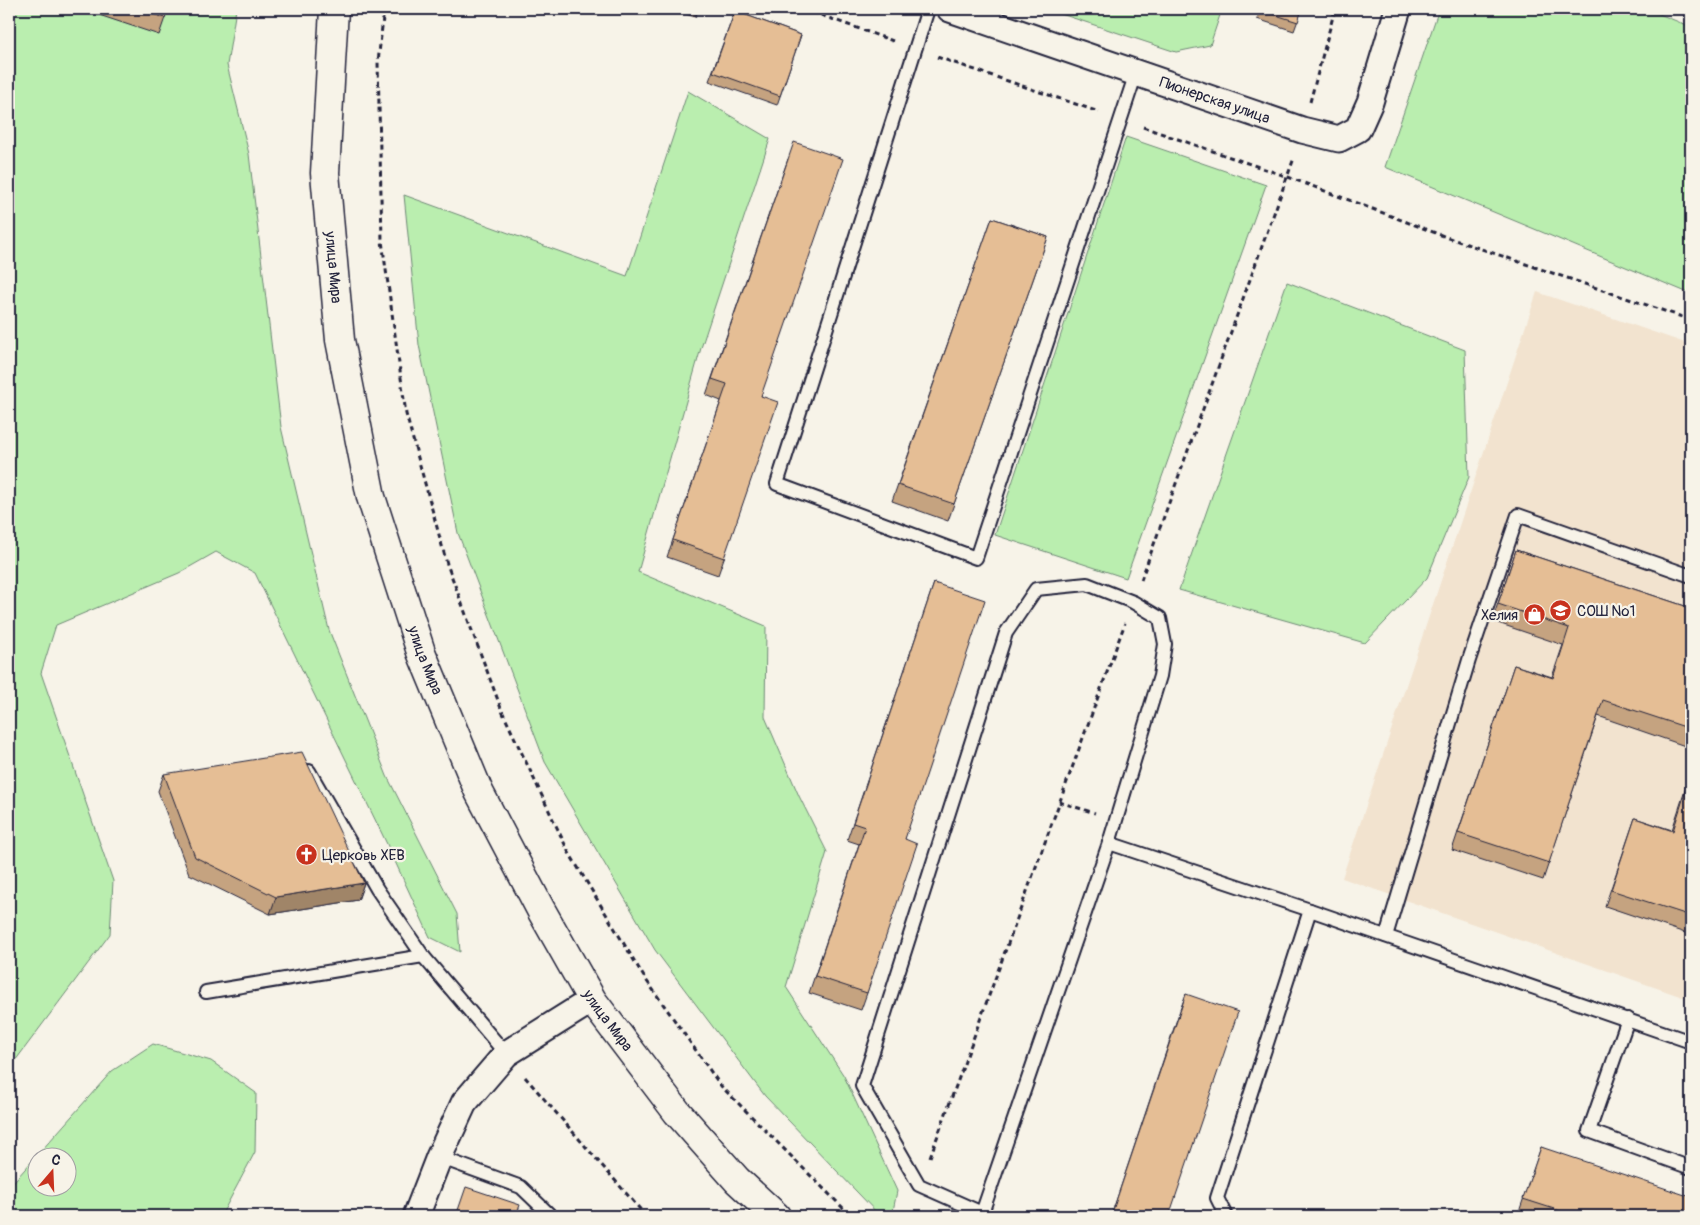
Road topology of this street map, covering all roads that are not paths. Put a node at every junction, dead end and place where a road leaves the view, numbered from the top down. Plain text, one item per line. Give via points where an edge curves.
1 (334, 9) edge
2 (928, 9) edge
3 (950, 9) edge
4 (1398, 9) edge
5 (1136, 73) junction
6 (1691, 576) edge
7 (301, 756) edge
8 (1109, 843) junction
9 (1310, 910) junction
10 (1386, 936) junction
11 (423, 956) junction
12 (206, 992) dead end
13 (592, 1000) junction
14 (1628, 1020) junction
15 (1691, 1042) edge
16 (506, 1054) junction
17 (438, 1157) junction
18 (1691, 1168) edge
19 (981, 1214) edge
20 (416, 1216) edge
21 (551, 1216) edge
22 (776, 1216) edge
23 (1226, 1216) edge

1 - 13 main road, улица Мира via 325,173 340,340 372,497 421,652 479,792
2 - 5 lane via 777,484 976,558
3 - 5 street, Пионерская улица
4 - 5 street, Пионерская улица via 1370,102 1358,129 1339,139 1302,130
6 - 10 lane via 1518,514 1469,660
7 - 11 lane via 378,889
8 - 9 lane
8 - 19 lane
8 - 19 lane via 1160,676 1164,644 1160,618 1133,602 1087,584 1036,589 1006,633 862,1086 920,1185
9 - 10 lane
9 - 23 lane via 1217,1198
10 - 14 lane
11 - 12 lane
11 - 16 lane
13 - 16 street
13 - 22 main road, улица Мира via 677,1112 737,1180
14 - 15 lane
14 - 18 lane via 1589,1131
16 - 17 street via 464,1103
17 - 20 street
17 - 21 lane via 521,1187

